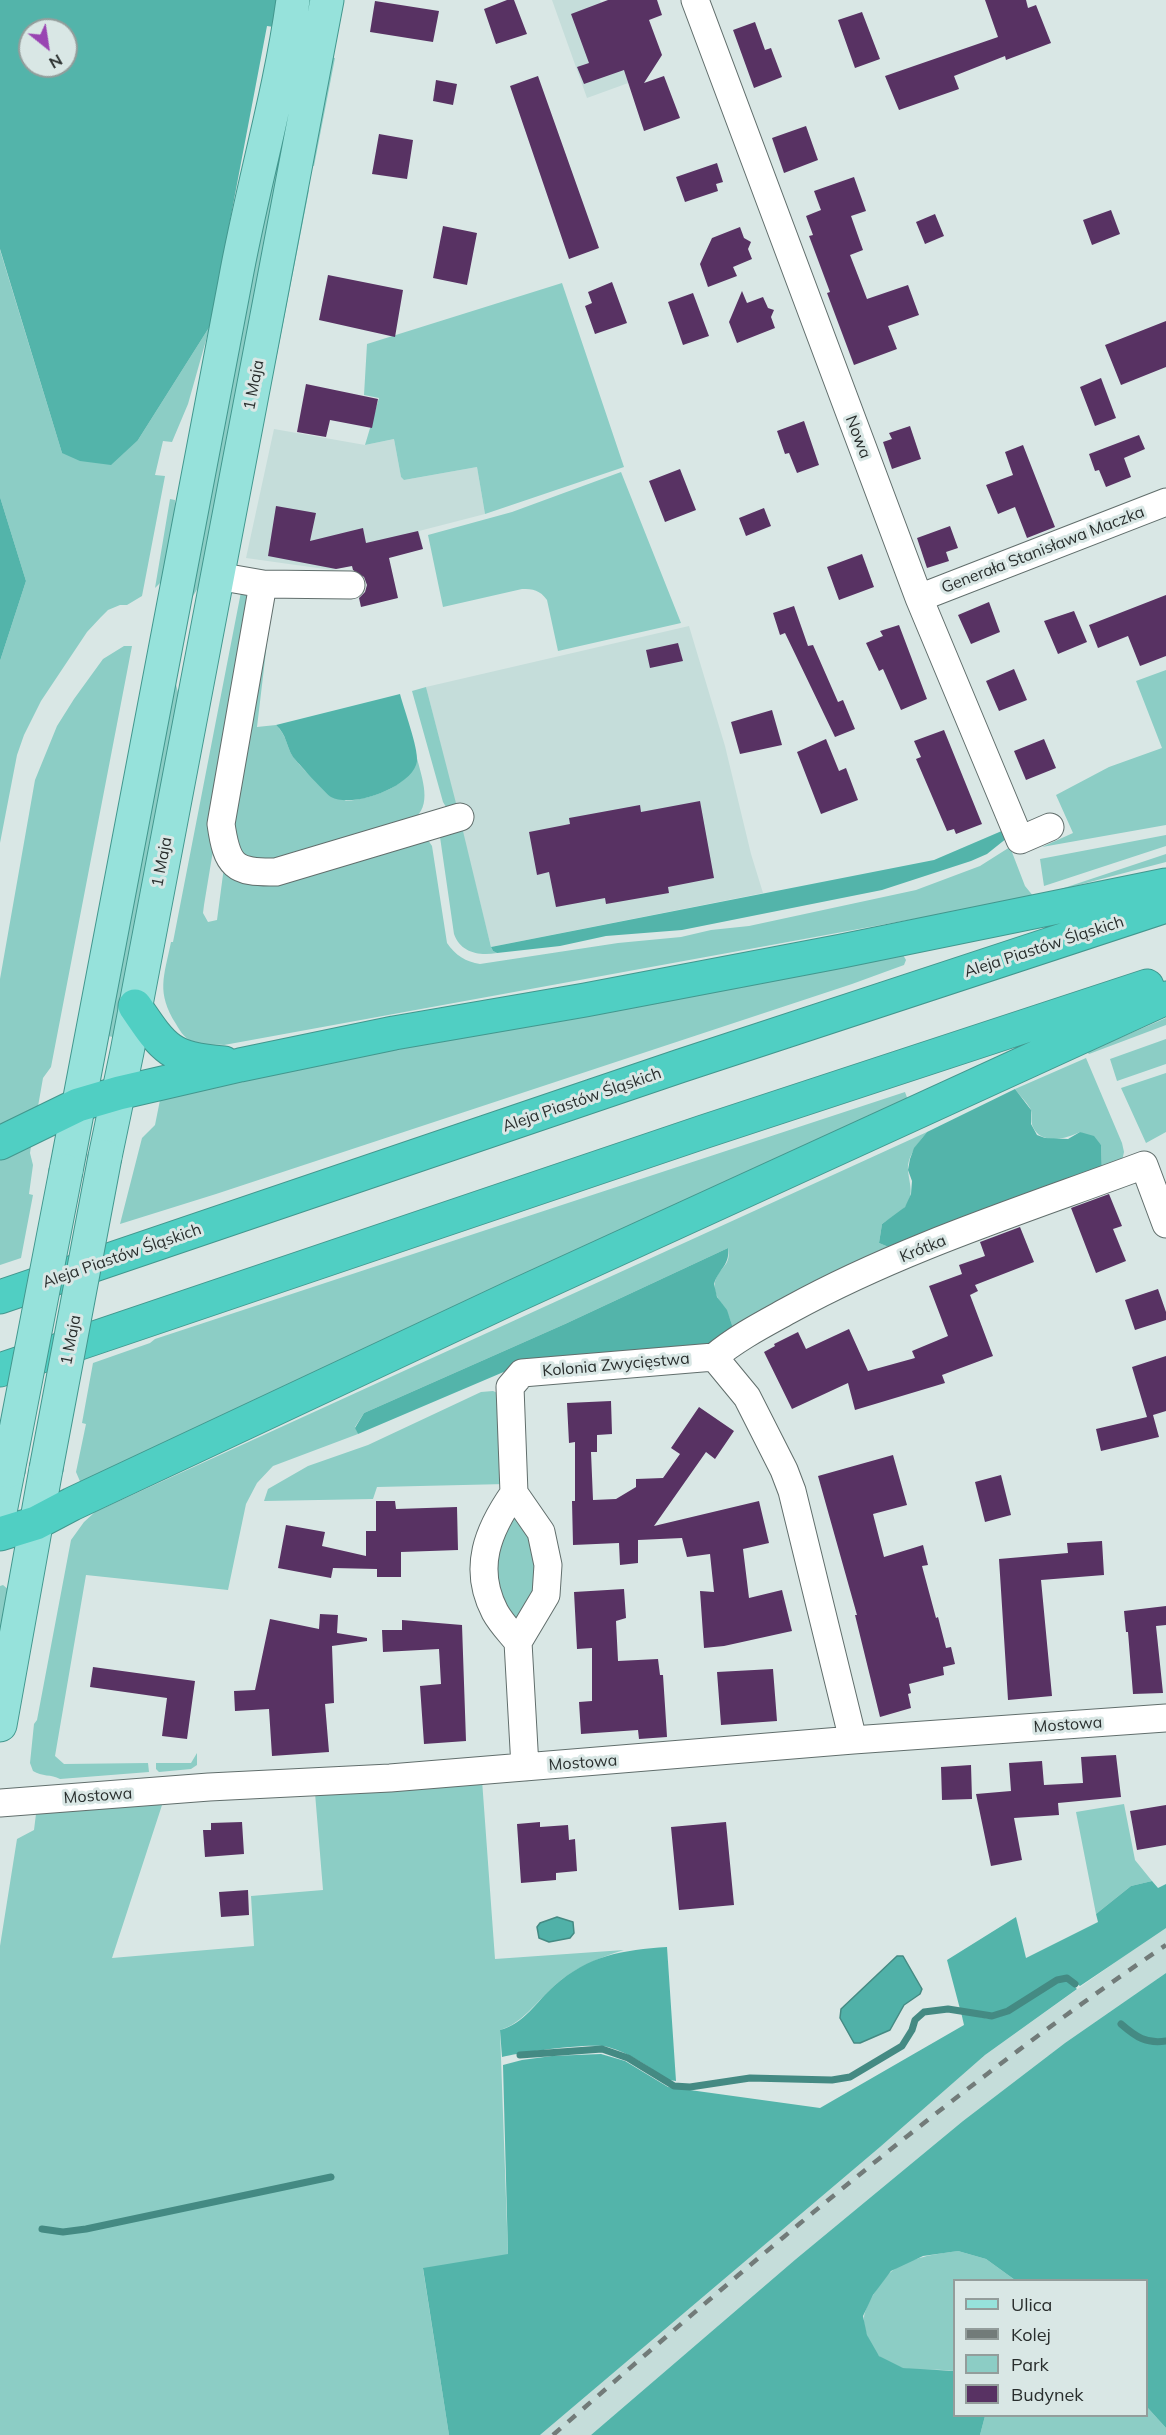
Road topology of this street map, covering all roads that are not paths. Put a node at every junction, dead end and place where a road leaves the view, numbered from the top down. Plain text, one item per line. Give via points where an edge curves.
1 (292, 0) edge
2 (327, 0) edge
3 (695, 0) edge
4 (1166, 502) edge
5 (217, 576) junction
6 (263, 584) junction
7 (351, 585) dead end
8 (919, 598) junction
9 (460, 817) dead end
10 (1050, 827) dead end
11 (1166, 885) edge
12 (1166, 906) edge
13 (1166, 980) edge
14 (1166, 998) edge
15 (135, 1005) junction
16 (240, 1065) junction
17 (119, 1093) junction
18 (78, 1105) junction
19 (0, 1143) edge
20 (1166, 1224) edge
21 (0, 1297) edge
22 (714, 1357) junction
23 (0, 1370) edge
24 (514, 1493) junction
25 (0, 1512) edge
26 (36, 1523) junction
27 (0, 1534) edge
28 (518, 1642) junction
29 (1166, 1718) edge
30 (0, 1725) edge
31 (853, 1740) junction
32 (525, 1767) junction
33 (0, 1803) edge

1 - 18 main road via 287,42 240,252
2 - 5 main road, 1 Maja
3 - 8 street, Nowa
4 - 8 street, Generała Stanisława Maczka
5 - 6 street
5 - 15 main road, 1 Maja
6 - 7 street
6 - 9 street via 221,824 229,857 239,868 251,872 276,872
8 - 10 street, Nowa via 1020,840
11 - 16 highway
12 - 21 highway, Aleja Piastów Śląskich
13 - 23 highway via 702,1132
14 - 26 highway via 515,1296
15 - 16 highway via 166,1048 192,1061
15 - 17 main road, 1 Maja
16 - 17 highway
17 - 18 highway
17 - 26 main road, 1 Maja, bridge
18 - 19 highway
18 - 25 main road, bridge
20 - 22 street, Krótka via 1144,1165 917,1250 831,1287 732,1341
22 - 24 street, Kolonia Zwycięstwa via 522,1373 510,1387
22 - 31 street, Kolonia Zwycięstwa via 747,1397 792,1491
24 - 28 street via 486,1542 485,1578 494,1610
24 - 28 street via 541,1532 548,1572 546,1595
26 - 27 highway
26 - 30 main road, 1 Maja
28 - 32 street
29 - 31 street, Mostowa
31 - 32 street, Mostowa
32 - 33 street, Mostowa

